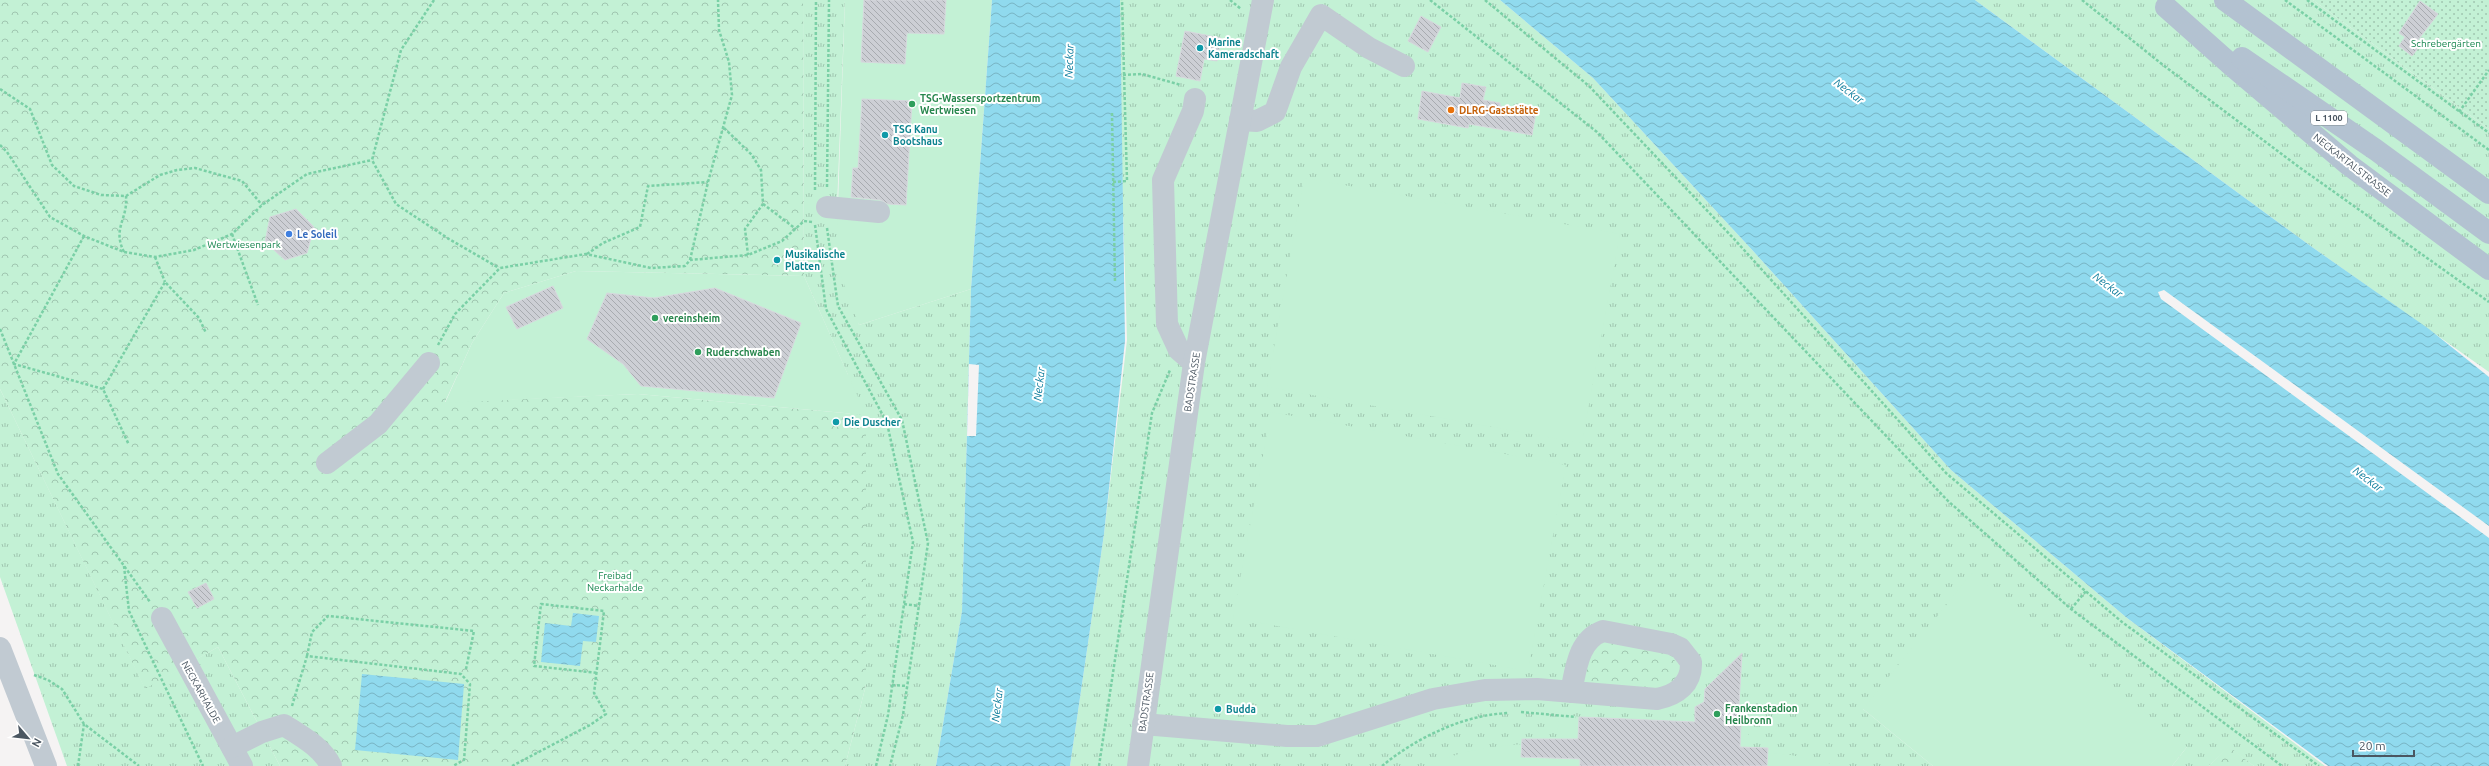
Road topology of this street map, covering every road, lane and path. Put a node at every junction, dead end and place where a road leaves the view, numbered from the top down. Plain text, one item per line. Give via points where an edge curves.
1 (434, 0) edge
2 (718, 0) edge
3 (816, 0) edge
4 (829, 0) edge
5 (1122, 0) edge
6 (1230, 0) edge
7 (1430, 0) edge
8 (1484, 0) edge
9 (2082, 0) edge
10 (2225, 0) edge
11 (2285, 0) edge
12 (2307, 0) edge
13 (2161, 3) edge
14 (1253, 8) edge
15 (1404, 66) dead end
16 (2489, 70) edge
17 (1123, 76) junction
18 (0, 89) edge
19 (1195, 99) joint
20 (2459, 112) junction
21 (1112, 113) dead end
22 (1240, 120) junction
23 (724, 128) junction
24 (2489, 133) edge
25 (0, 145) edge
26 (2489, 150) edge
27 (372, 160) junction
28 (708, 182) junction
29 (1113, 182) junction
30 (2489, 193) edge
31 (126, 196) junction
32 (763, 204) junction
33 (262, 206) junction
34 (821, 212) junction
35 (879, 212) dead end
36 (796, 229) junction
37 (2489, 233) edge
38 (232, 234) junction
39 (84, 236) junction
40 (124, 252) junction
41 (586, 254) junction
42 (748, 255) junction
43 (155, 257) junction
44 (690, 260) junction
45 (500, 268) junction
46 (2489, 269) edge
47 (165, 282) junction
48 (1115, 283) dead end
49 (2489, 302) edge
50 (258, 305) dead end
51 (0, 329) edge
52 (206, 333) dead end
53 (429, 363) joint
54 (1194, 363) junction
55 (14, 364) junction
56 (103, 389) junction
57 (129, 445) dead end
58 (327, 463) dead end
59 (124, 565) junction
60 (2086, 591) junction
61 (904, 604) junction
62 (919, 606) junction
63 (2071, 609) junction
64 (162, 618) joint
65 (0, 648) edge
66 (307, 656) junction
67 (466, 669) dead end
68 (10, 672) junction
69 (598, 672) junction
70 (892, 685) junction
71 (907, 686) junction
72 (1571, 692) junction
73 (1512, 712) dead end
74 (1519, 712) dead end
75 (1576, 717) dead end
76 (84, 724) junction
77 (1143, 724) junction
78 (284, 725) junction
79 (232, 747) junction
80 (46, 766) edge
81 (78, 766) edge
82 (139, 766) edge
83 (203, 766) edge
84 (242, 766) edge
85 (331, 766) edge
86 (453, 766) edge
87 (512, 766) edge
88 (876, 766) edge
89 (890, 766) edge
90 (1138, 766) edge
91 (1382, 766) edge
92 (2282, 766) edge
93 (2319, 766) edge

1 - 27 path via 401,50
2 - 23 path via 718,30 729,62 732,95
3 - 34 path
4 - 34 path
5 - 17 path
6 - 14 path
7 - 63 path via 1597,132 1948,501
8 - 60 path via 1589,86 1735,240 1946,473
9 - 49 path via 2293,163
10 - 30 main road
11 - 26 path
12 - 20 path
13 - 37 main road, NECKARTALSTRASSE / L 1100 via 2376,150
13 - 46 main road, NECKARTALSTRASSE via 2349,165
14 - 22 street, BADSTRASSE
15 - 22 street via 1369,48 1321,15 1291,67 1275,112 1257,121
16 - 20 path
17 - 19 path via 1142,74 1183,86
17 - 29 path via 1127,181
18 - 31 path via 30,109 52,165 74,186 101,195
19 - 54 street via 1193,111 1163,180 1167,324 1179,350
20 - 24 path
21 - 29 path
22 - 54 street, BADSTRASSE
23 - 28 path
23 - 32 path via 752,155 761,170
25 - 39 path via 50,217
27 - 33 path via 307,174
27 - 45 path via 396,204
28 - 41 path via 648,186 640,227 603,243
28 - 44 path
29 - 48 path
31 - 33 path via 160,175 195,168 242,181
31 - 40 path via 127,209 118,233 118,241
32 - 36 path
32 - 42 path via 745,229
33 - 38 path
34 - 35 street
34 - 36 path via 804,221
34 - 61 path via 826,309 887,423 913,542
34 - 62 path via 838,306 902,420 928,543
36 - 42 path via 782,241
38 - 43 path via 194,250
38 - 50 path
39 - 40 path
39 - 55 path
40 - 43 path
41 - 44 path via 651,268 685,266
41 - 45 path
42 - 44 path
43 - 47 path
45 - 53 path via 455,314
47 - 52 path via 199,318
47 - 56 path
51 - 55 path
53 - 58 street via 378,424
54 - 77 street, BADSTRASSE
55 - 56 path
55 - 59 path via 58,474
56 - 57 path
59 - 64 path
59 - 83 path via 128,612
60 - 63 path
60 - 93 path via 2122,622
61 - 62 path
61 - 70 path
62 - 71 path
63 - 92 path
64 - 79 street, NECKARHALDE
65 - 68 street
66 - 67 path via 312,632 328,616 474,631
66 - 78 path
66 - 86 path via 461,674 470,684 470,691 464,760
68 - 76 path via 29,673 62,689
68 - 80 street
69 - 69 path via 604,611 541,604 534,666
69 - 87 path via 594,693 606,714
70 - 71 path
70 - 88 path
71 - 89 path
72 - 72 street via 1618,698 1671,697 1688,680 1691,662 1680,648 1670,644 1604,631 1593,635 1581,652
72 - 77 street via 1537,690 1463,693 1396,709 1317,736 1287,736
73 - 91 path via 1469,719 1414,744
74 - 75 path
76 - 81 path
76 - 82 path
77 - 90 street, BADSTRASSE
78 - 79 street via 262,732
78 - 85 street via 313,745 327,758
79 - 84 street, NECKARHALDE

